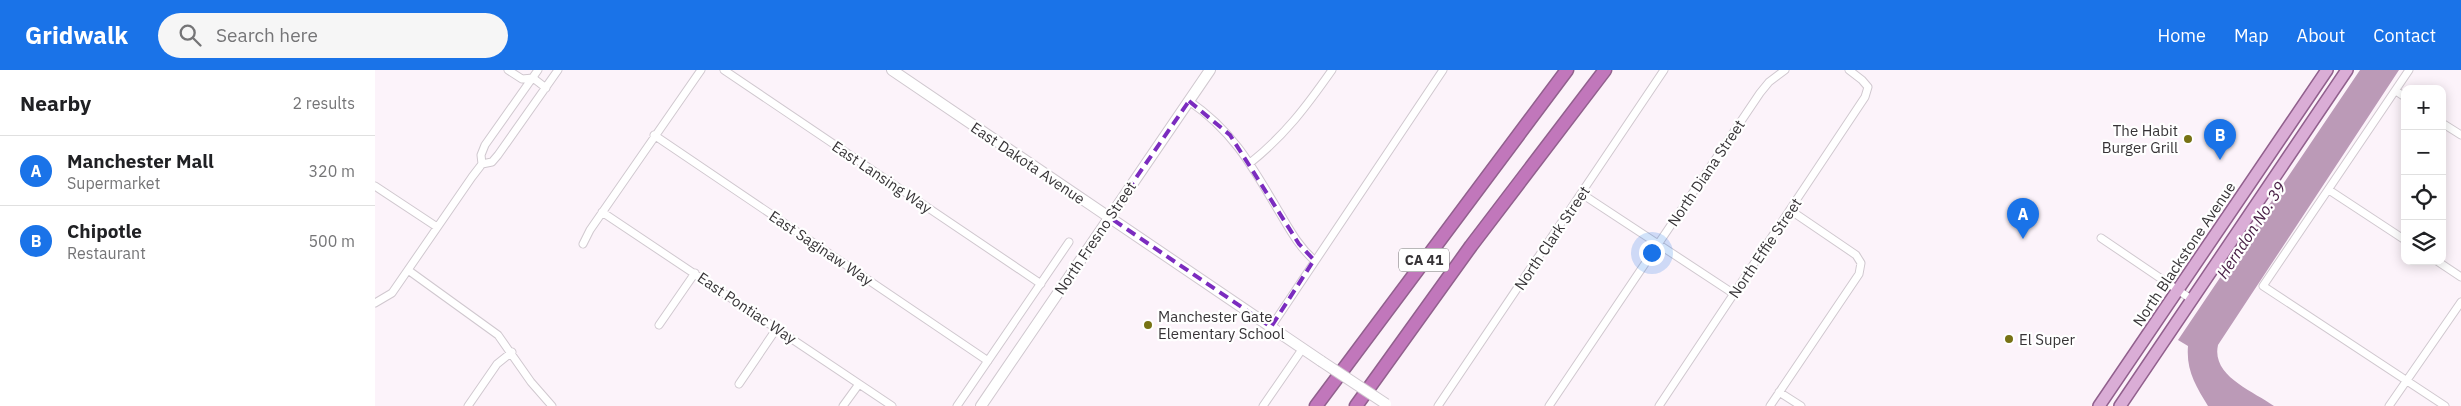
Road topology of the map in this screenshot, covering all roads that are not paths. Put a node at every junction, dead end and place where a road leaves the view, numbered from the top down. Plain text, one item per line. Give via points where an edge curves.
1 (508, 70) edge
2 (532, 70) edge
3 (538, 70) edge
4 (559, 70) edge
5 (701, 70) edge
6 (724, 70) edge
7 (892, 70) edge
8 (1210, 70) edge
9 (1331, 70) edge
10 (1443, 70) edge
11 (1563, 70) edge
12 (1567, 70) edge
13 (1605, 70) edge
14 (1615, 70) edge
15 (1664, 70) edge
16 (1785, 70) edge
17 (1849, 70) edge
18 (2327, 70) edge
19 (2347, 70) edge
20 (2409, 70) edge
21 (533, 78) junction
22 (547, 88) junction
23 (2396, 91) junction
24 (2401, 94) edge
25 (1189, 101) junction
26 (1532, 116) junction
27 (2446, 126) edge
28 (655, 135) junction
29 (2461, 136) edge
30 (1555, 137) junction
31 (1250, 163) junction
32 (482, 164) junction
33 (375, 186) edge
34 (2329, 190) junction
35 (1582, 194) junction
36 (1790, 210) junction
37 (602, 212) junction
38 (1109, 218) junction
39 (437, 227) junction
40 (2401, 237) edge
41 (2101, 238) dead end
42 (1069, 242) dead end
43 (583, 244) dead end
44 (1658, 244) junction
45 (1314, 260) junction
46 (2443, 265) edge
47 (408, 270) junction
48 (695, 273) junction
49 (2461, 277) edge
50 (1041, 284) junction
51 (2178, 290) junction
52 (1734, 294) junction
53 (2191, 299) junction
54 (2461, 302) edge
55 (375, 304) edge
56 (659, 325) dead end
57 (1271, 327) junction
58 (777, 328) junction
59 (1303, 348) junction
60 (511, 352) junction
61 (989, 361) junction
62 (2121, 374) junction
63 (2407, 381) junction
64 (739, 384) dead end
65 (859, 384) junction
66 (1779, 392) junction
67 (1387, 405) edge
68 (468, 406) edge
69 (552, 406) edge
70 (843, 406) edge
71 (892, 406) edge
72 (957, 406) edge
73 (981, 406) edge
74 (1263, 406) edge
75 (1316, 406) edge
76 (1356, 406) edge
77 (1438, 406) edge
78 (1549, 406) edge
79 (1659, 406) edge
80 (1770, 406) edge
81 (1801, 406) edge
82 (2099, 406) edge
83 (2107, 406) edge
84 (2120, 406) edge
85 (2389, 406) edge
86 (2445, 406) edge

1 - 21 street via 522,79
2 - 21 street
3 - 21 street
4 - 22 street
5 - 28 street
6 - 50 street, East Lansing Way
7 - 38 street, East Dakota Avenue
8 - 25 street, North Fresno Street
9 - 31 street via 1300,117
10 - 45 street
11 - 26 highway
12 - 26 highway, CA 41
13 - 30 highway, CA 41
14 - 30 highway
15 - 35 street, North Clark Street
16 - 44 street, North Diana Street via 1760,92
17 - 36 street, North Effie Street via 1867,87 1865,97
18 - 51 main road, North Blackstone Avenue
19 - 53 main road, North Blackstone Avenue
20 - 23 street
21 - 22 street
21 - 32 street via 485,145
22 - 32 street via 499,155 492,162
23 - 24 street
23 - 34 street
25 - 31 street via 1230,135
25 - 38 street, North Fresno Street
26 - 75 highway, CA 41
27 - 29 street
28 - 37 street
28 - 61 street, East Saginaw Way
30 - 76 highway, CA 41 via 1471,246
31 - 45 street via 1299,244
32 - 39 street
33 - 39 street
34 - 40 street
34 - 63 street via 2263,286
35 - 44 street
35 - 77 street, North Clark Street
36 - 52 street, North Effie Street
36 - 66 street via 1856,255 1861,263 1859,274
37 - 43 street
37 - 48 street, East Pontiac Way
38 - 57 street, East Dakota Avenue
38 - 73 street, North Fresno Street
39 - 47 street
41 - 51 street
42 - 50 street
44 - 52 street
44 - 78 street, North Diana Street
45 - 57 street
46 - 49 street
47 - 55 street via 392,293
47 - 60 street via 479,319 498,335
48 - 56 street
48 - 58 street, East Pontiac Way
50 - 61 street
51 - 53 street
51 - 62 main road, North Blackstone Avenue
52 - 79 street, North Effie Street
53 - 84 main road, North Blackstone Avenue
54 - 63 street
57 - 59 street, East Dakota Avenue
58 - 64 street
58 - 65 street, East Pontiac Way
59 - 67 street, East Dakota Avenue, bridge
59 - 74 street
60 - 68 street via 497,364
60 - 69 street
61 - 72 street
62 - 82 main road, North Blackstone Avenue
62 - 83 main road
63 - 85 street
63 - 86 street
65 - 70 street
65 - 71 street, East Pontiac Way
66 - 80 street
66 - 81 street

